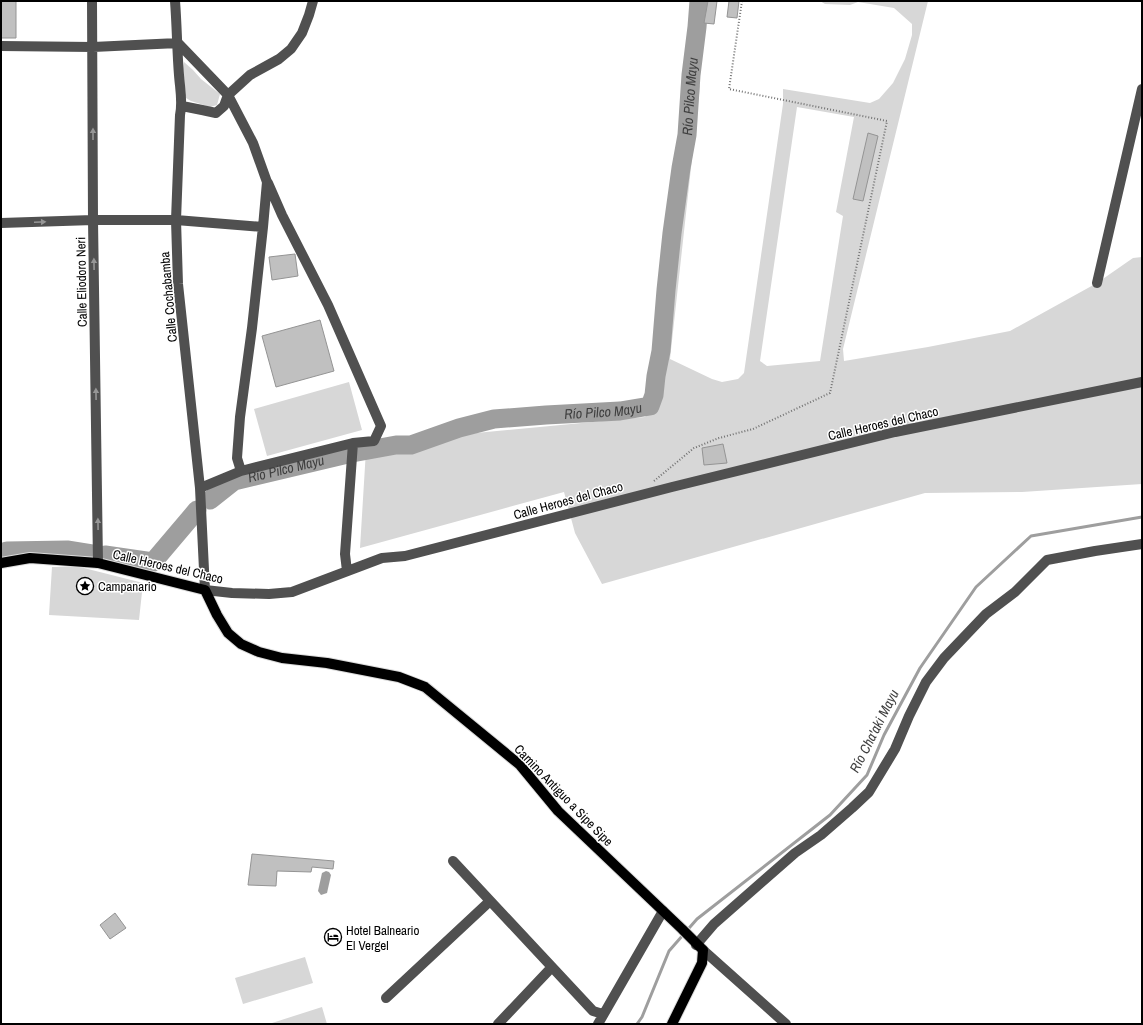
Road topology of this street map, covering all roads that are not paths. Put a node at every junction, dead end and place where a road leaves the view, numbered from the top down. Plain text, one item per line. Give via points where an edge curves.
1 (92, 1) edge
2 (175, 1) edge
3 (313, 1) edge
4 (178, 43) junction
5 (1, 46) edge
6 (93, 47) junction
7 (1142, 90) edge
8 (228, 95) junction
9 (182, 106) junction
10 (267, 182) junction
11 (93, 220) junction
12 (176, 220) junction
13 (1, 223) edge
14 (263, 227) junction
15 (1097, 283) dead end
16 (1142, 382) edge
17 (352, 443) junction
18 (241, 471) junction
19 (200, 488) junction
20 (1142, 544) edge
21 (1, 563) edge
22 (98, 563) junction
23 (347, 571) junction
24 (205, 590) junction
25 (453, 861) dead end
26 (490, 901) junction
27 (663, 911) junction
28 (697, 945) junction
29 (552, 967) junction
30 (386, 998) dead end
31 (603, 1014) junction
32 (498, 1024) edge
33 (598, 1024) edge
34 (672, 1024) edge
35 (786, 1024) edge

1 - 6 street, Calle Eliodoro Neri
2 - 4 street, Calle Cochabamba
3 - 8 street via 302,33 290,49 279,59 250,75
4 - 6 street
4 - 8 street
4 - 9 street, Calle Cochabamba
5 - 6 street
11 -> 6 street, Calle Eliodoro Neri
7 - 15 street
8 - 9 street via 224,106 216,114
8 - 10 street via 253,143
9 - 12 street, Calle Cochabamba
10 - 14 street
10 - 17 street via 328,305 381,426 374,441
11 - 12 street
13 -> 11 street
22 -> 11 street, Calle Eliodoro Neri
12 - 14 street
12 - 19 street, Calle Cochabamba via 178,284
14 - 18 street via 240,417 237,458
16 - 23 street, Calle Heroes del Chaco via 895,432 405,556 382,558
17 - 18 street
17 - 23 street via 345,554
18 - 19 street
19 - 24 street, Calle Cochabamba
20 - 28 street via 1047,560 1014,592 986,614 944,658 926,682 895,750 869,792 714,924
21 - 22 main road, Calle Heroes del Chaco via 30,558
22 - 24 main road, Calle Heroes del Chaco
23 - 24 street, Calle Heroes del Chaco via 292,592 269,594
24 - 27 main road, Camino Antiguo a Sipe Sipe via 228,633 240,644 282,658 327,663 399,677 425,687 520,765 558,811
25 - 26 street
26 - 29 street
26 - 30 street
27 - 28 main road, Camino Antiguo a Sipe Sipe
27 - 31 street
28 - 34 main road via 702,963
28 - 35 street
29 - 31 street via 593,1011
29 - 32 street
31 - 33 street

